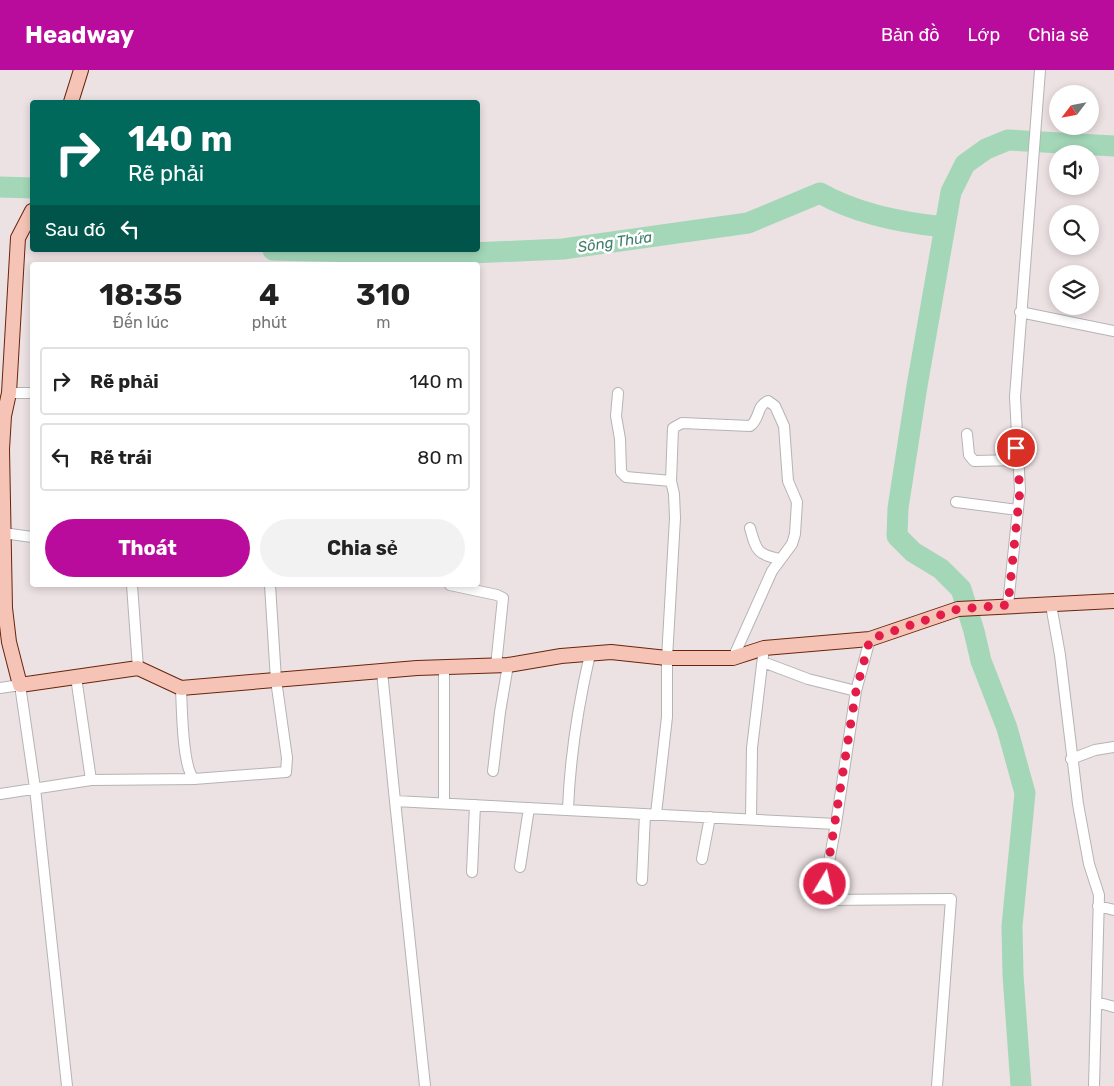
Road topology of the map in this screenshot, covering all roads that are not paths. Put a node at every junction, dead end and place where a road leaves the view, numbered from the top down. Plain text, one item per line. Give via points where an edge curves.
1 (81, 70) edge
2 (1040, 70) edge
3 (72, 100) edge
4 (30, 215) edge
5 (1020, 312) junction
6 (1114, 331) edge
7 (618, 392) dead end
8 (9, 393) junction
9 (30, 393) edge
10 (2, 416) edge
11 (966, 434) dead end
12 (1018, 460) junction
13 (671, 481) junction
14 (956, 502) dead end
15 (1018, 510) junction
16 (750, 528) dead end
17 (3, 533) junction
18 (30, 537) edge
19 (779, 559) junction
20 (132, 587) edge
21 (270, 587) edge
22 (460, 587) edge
23 (1114, 601) edge
24 (1008, 605) junction
25 (1051, 605) junction
26 (2, 609) edge
27 (870, 639) junction
28 (590, 654) junction
29 (764, 655) junction
30 (667, 658) junction
31 (734, 658) junction
32 (502, 666) junction
33 (138, 668) junction
34 (444, 668) junction
35 (382, 672) junction
36 (76, 676) junction
37 (276, 680) junction
38 (20, 684) junction
39 (0, 688) edge
40 (181, 688) junction
41 (856, 691) junction
42 (1114, 747) edge
43 (1071, 759) junction
44 (493, 771) dead end
45 (196, 779) junction
46 (91, 780) junction
47 (35, 788) junction
48 (0, 794) edge
49 (395, 801) junction
50 (444, 803) junction
51 (476, 805) junction
52 (529, 808) junction
53 (568, 809) junction
54 (645, 814) junction
55 (656, 814) junction
56 (710, 817) junction
57 (751, 819) junction
58 (836, 824) junction
59 (702, 859) dead end
60 (520, 867) dead end
61 (472, 872) dead end
62 (642, 880) dead end
63 (1098, 906) junction
64 (1114, 910) edge
65 (1096, 1002) junction
66 (1114, 1007) edge
67 (67, 1086) edge
68 (425, 1086) edge
69 (936, 1086) edge
70 (1094, 1086) edge

1 - 3 street
2 - 5 street
4 - 8 street via 18,238
5 - 6 street
5 - 12 street via 1014,397
7 - 13 street via 616,416 621,472 626,477
8 - 9 street
8 - 10 street
10 - 17 street
11 - 12 street via 969,455 974,461
12 - 15 street
13 - 19 street via 674,425 750,426 756,422 764,403 772,402 783,422 788,481 796,496 797,508 794,540
13 - 30 street via 675,518
14 - 15 street
15 - 24 street
16 - 19 street via 758,551
17 - 18 street
17 - 26 street
19 - 31 street
20 - 33 street
21 - 37 street
22 - 32 street via 503,598
23 - 25 street
24 - 25 street
24 - 27 street via 958,609
25 - 43 street
26 - 38 street
27 - 29 street
27 - 41 street
28 - 30 street via 620,652
28 - 32 street
28 - 53 street via 577,714
29 - 31 street
29 - 41 street via 808,679
29 - 57 street via 752,748
30 - 31 street
30 - 55 street via 667,717
32 - 34 street
32 - 44 street
33 - 36 street
33 - 40 street
34 - 35 street
34 - 50 street
35 - 37 street
35 - 49 street
36 - 38 street
36 - 46 street
37 - 40 street
37 - 45 street via 287,758 286,772
38 - 39 street
38 - 47 street
40 - 45 street via 187,761 190,774
41 - 58 street
42 - 43 street
43 - 63 street via 1089,864 1099,895
45 - 46 street
46 - 47 street
47 - 48 street
47 - 67 street
49 - 50 street
49 - 68 street
50 - 51 street
51 - 52 street
51 - 61 street
52 - 53 street
52 - 60 street
53 - 54 street
54 - 55 street
54 - 62 street
55 - 56 street
56 - 57 street
56 - 59 street
57 - 58 street
58 - 69 street via 822,900 951,899
63 - 64 street
63 - 65 street
65 - 66 street
65 - 70 street

